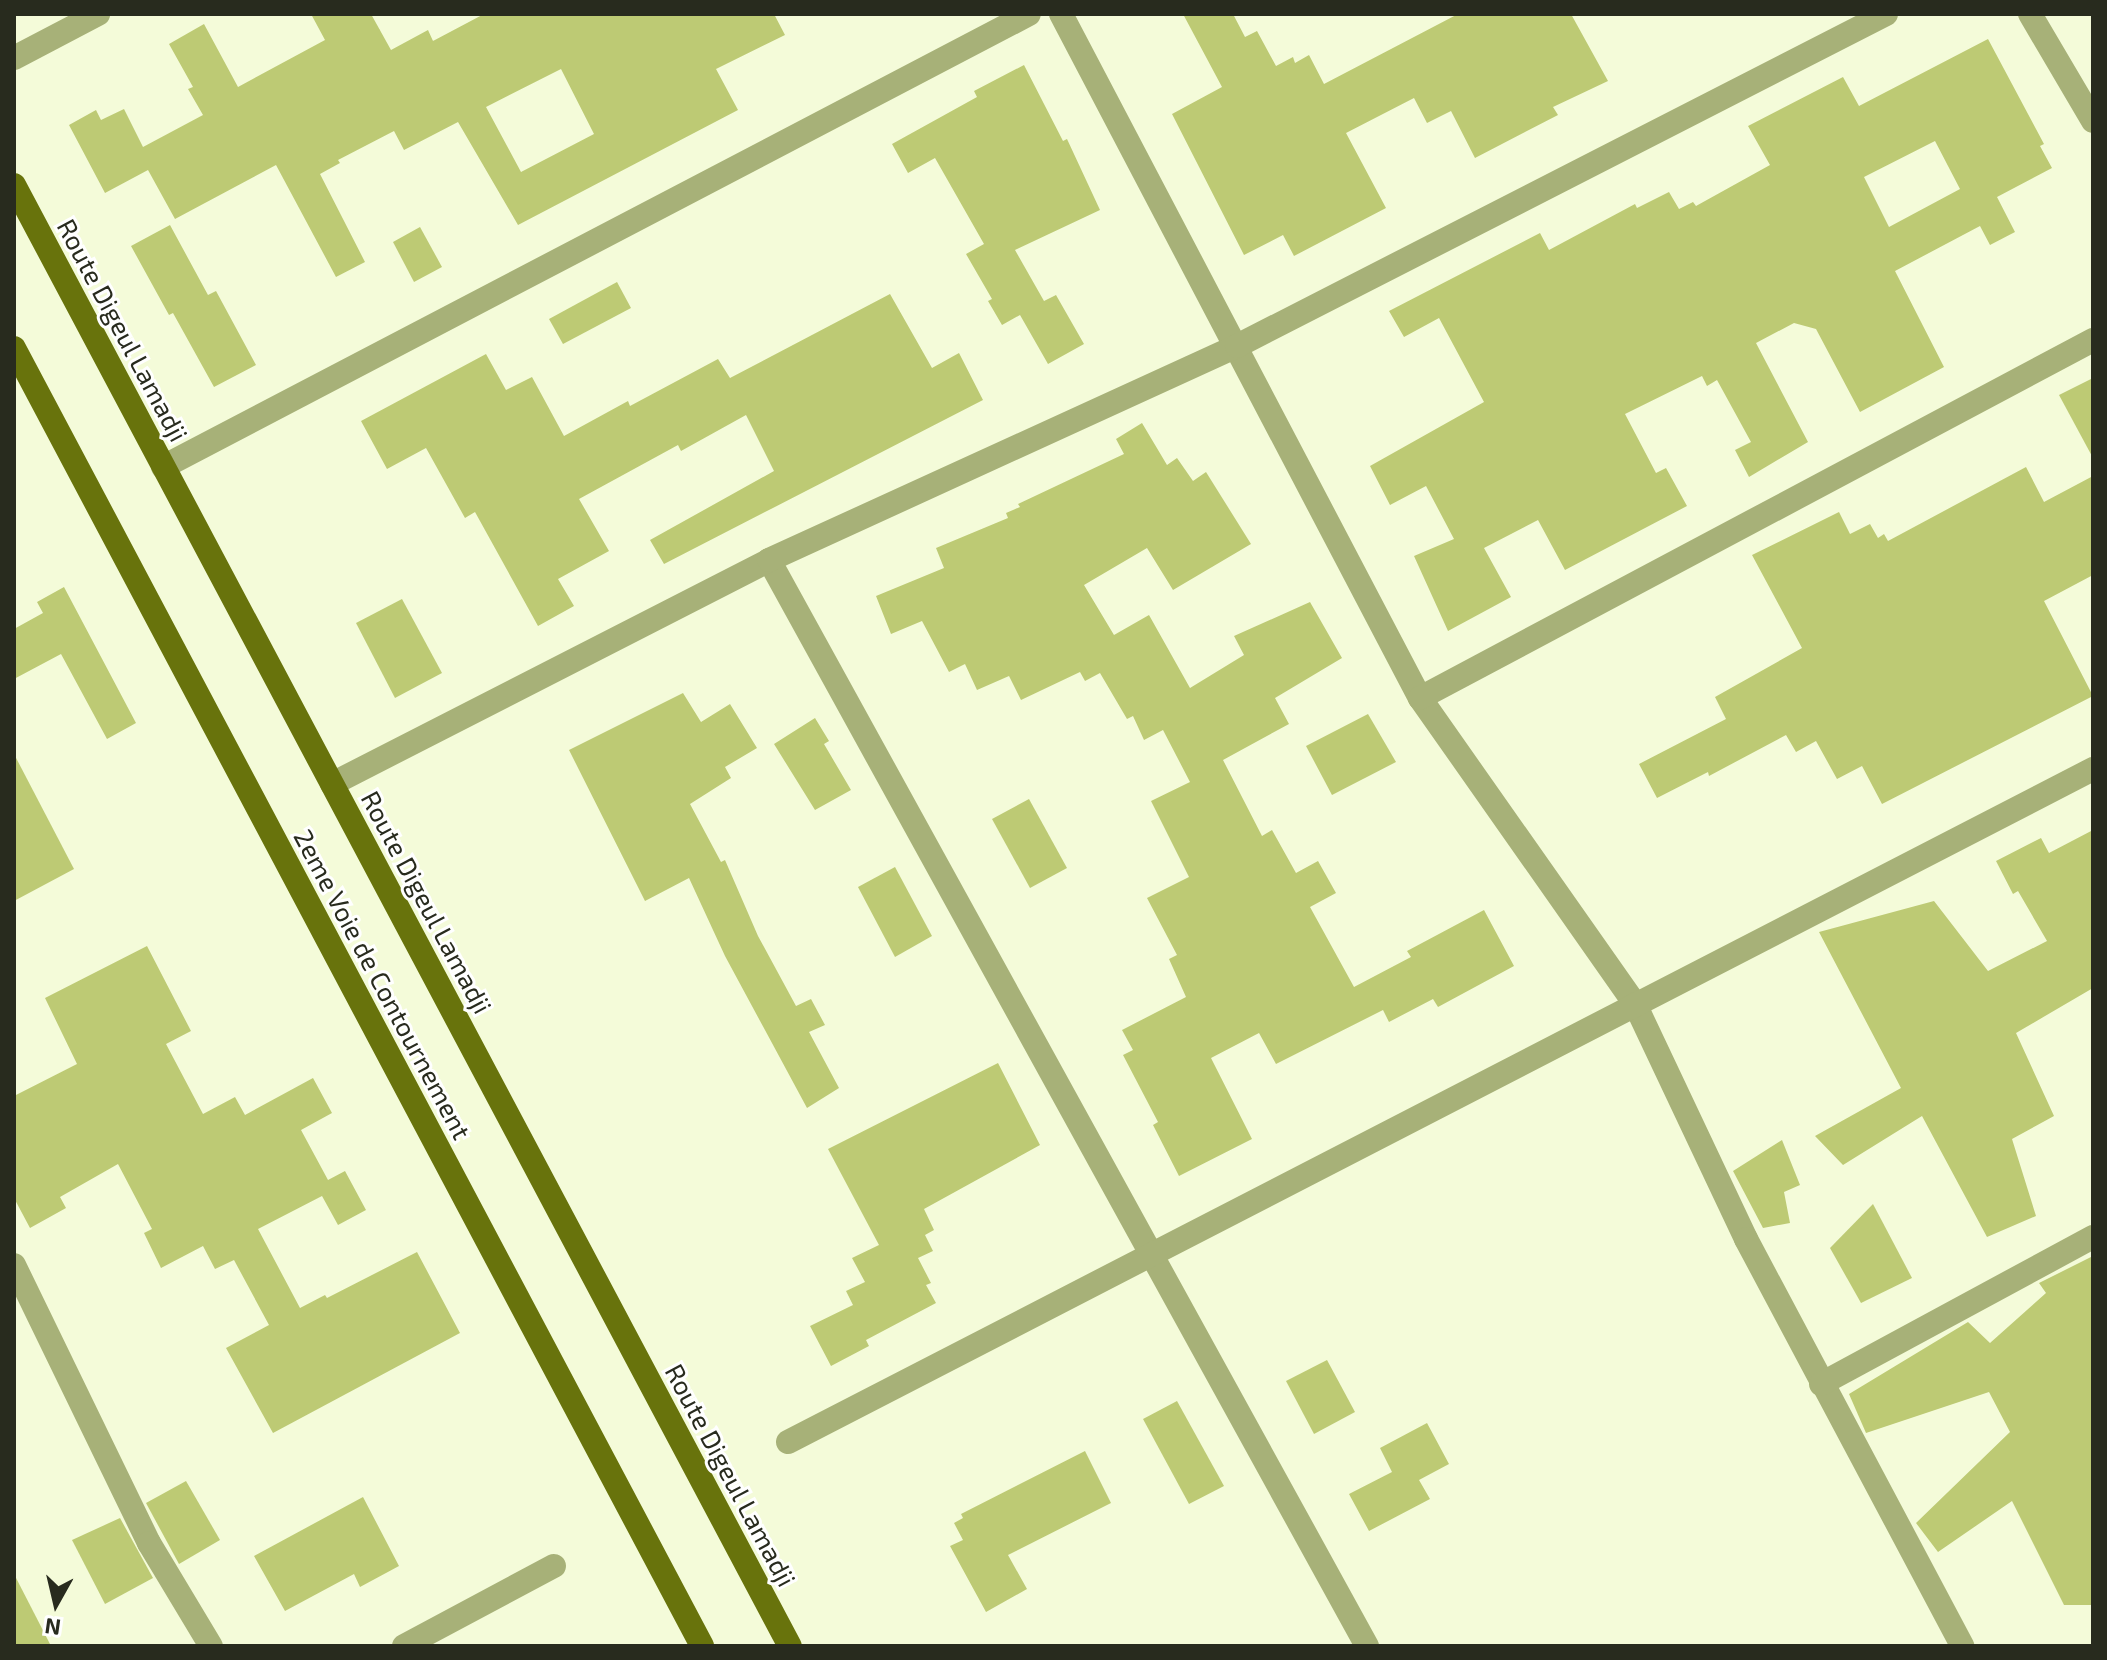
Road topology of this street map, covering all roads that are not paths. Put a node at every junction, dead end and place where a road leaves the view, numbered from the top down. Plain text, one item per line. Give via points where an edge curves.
1 (98, 14) edge
2 (1029, 14) edge
3 (1061, 14) edge
4 (1886, 14) edge
5 (2030, 14) edge
6 (14, 58) edge
7 (2093, 121) edge
8 (14, 185) edge
9 (2093, 340) edge
10 (1237, 346) junction
11 (14, 348) edge
12 (163, 467) junction
13 (769, 560) junction
14 (1420, 698) junction
15 (2093, 769) edge
16 (332, 784) junction
17 (1635, 1004) junction
18 (2093, 1237) edge
19 (1152, 1253) junction
20 (14, 1265) edge
21 (1821, 1384) junction
22 (788, 1442) dead end
23 (554, 1566) dead end
24 (211, 1646) edge
25 (404, 1646) edge
26 (702, 1646) edge
27 (790, 1646) edge
28 (1367, 1646) edge
29 (1962, 1646) edge

1 - 6 street
2 - 12 street
3 - 10 street
4 - 10 street
5 - 7 street
8 - 12 main road, Route Digeul Lamadji
9 - 14 street
10 - 13 street
10 - 14 street
11 - 26 main road, 2eme Voie de Contournement
12 - 16 main road, Route Digeul Lamadji
13 - 16 street
13 - 19 street
14 - 17 street
15 - 17 street
16 - 27 main road, Route Digeul Lamadji
17 - 19 street
17 - 21 street
18 - 21 street
19 - 22 street
19 - 28 street
20 - 24 street via 149,1543
21 - 29 street
23 - 25 street

